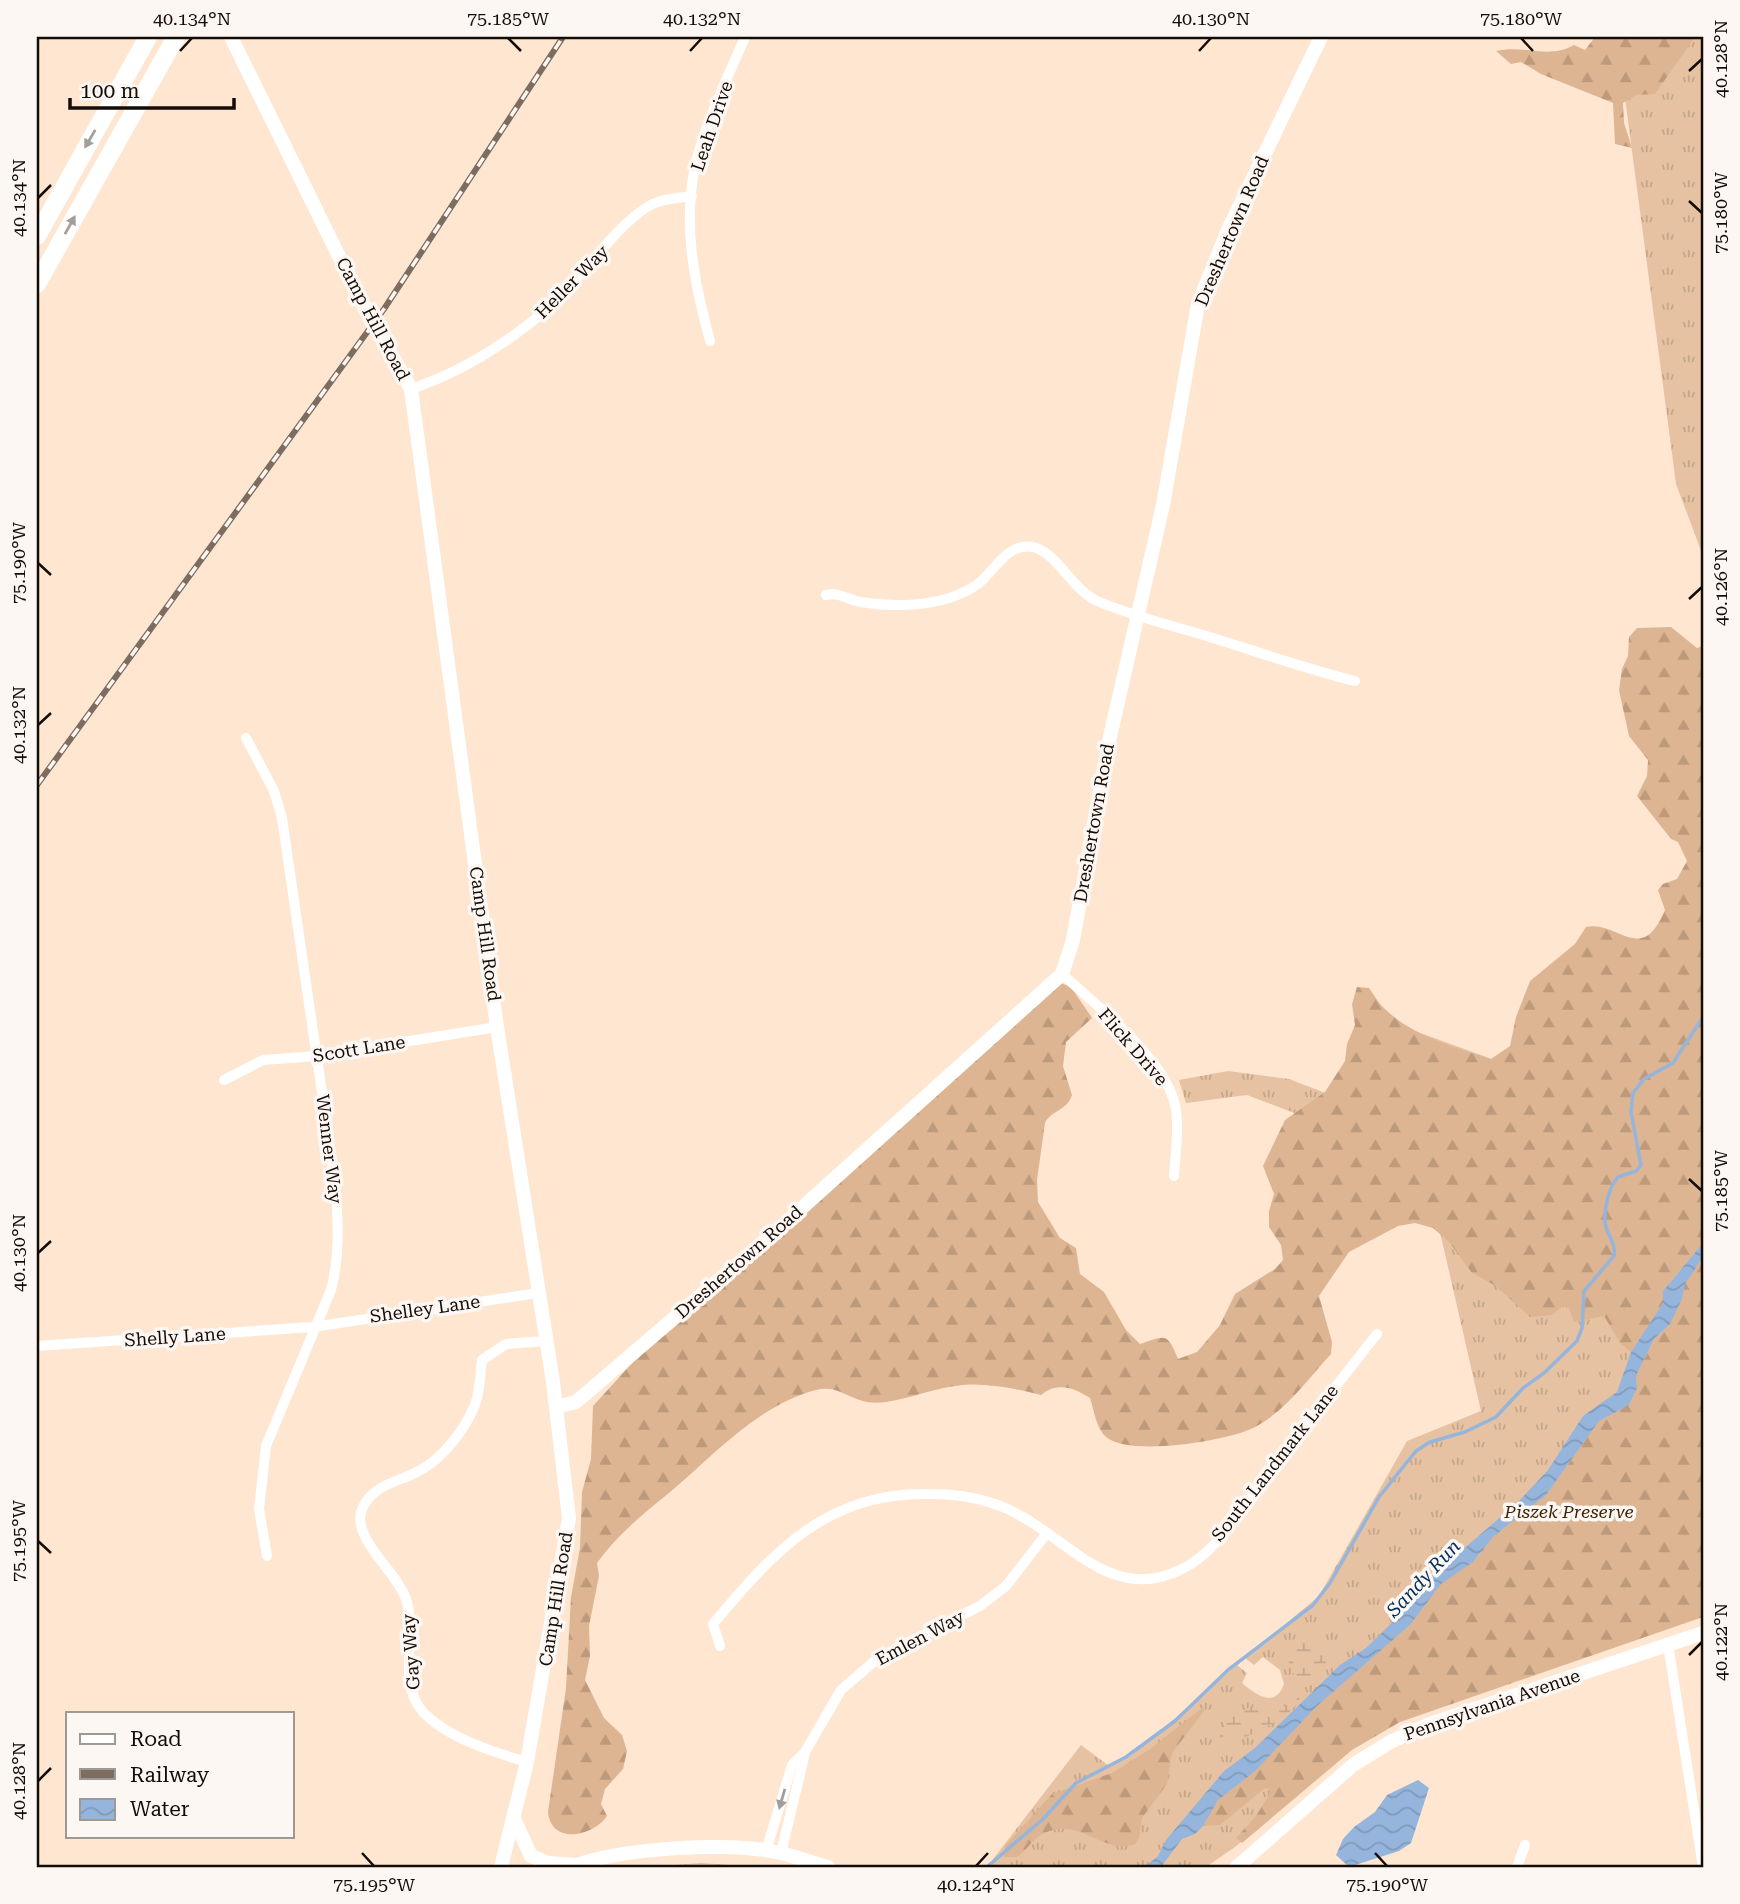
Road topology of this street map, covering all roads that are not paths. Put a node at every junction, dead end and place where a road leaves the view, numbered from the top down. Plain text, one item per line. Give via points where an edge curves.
1 (148, 37) edge
2 (177, 37) edge
3 (231, 37) edge
4 (745, 37) edge
5 (1321, 37) edge
6 (73, 168) junction
7 (692, 196) junction
8 (37, 222) edge
9 (37, 236) edge
10 (37, 285) edge
11 (710, 341) dead end
12 (411, 389) junction
13 (826, 596) dead end
14 (1138, 617) junction
15 (1355, 681) dead end
16 (246, 738) dead end
17 (1062, 974) junction
18 (497, 1027) junction
19 (317, 1056) junction
20 (224, 1080) dead end
21 (1174, 1176) dead end
22 (538, 1293) junction
23 (313, 1328) junction
24 (1377, 1334) dead end
25 (546, 1342) junction
26 (37, 1346) edge
27 (576, 1402) junction
28 (556, 1407) junction
29 (560, 1437) junction
30 (1047, 1533) junction
31 (267, 1556) dead end
32 (1703, 1633) edge
33 (1668, 1644) junction
34 (720, 1646) dead end
35 (527, 1762) junction
36 (514, 1819) junction
37 (1525, 1845) dead end
38 (774, 1852) junction
39 (1252, 1861) edge
40 (574, 1866) edge
41 (501, 1867) edge
42 (828, 1867) edge
43 (1237, 1867) edge
44 (1517, 1867) edge
45 (1703, 1867) edge

1 -> 6 highway
10 -> 2 highway
3 - 12 street, Camp Hill Road via 359,297
4 - 7 street, Leah Drive via 696,162
5 - 14 street, Dreshertown Road via 1228,230 1198,304
6 - 8 highway
6 - 9 highway
7 - 11 street, Leah Drive via 692,266
7 - 12 street, Heller Way via 667,199 644,209 576,282 532,321 473,361
12 - 18 street, Camp Hill Road
13 - 14 street via 835,593 880,605 946,599 979,583 1012,551 1034,547 1083,593
14 - 15 street
14 - 17 street, Dreshertown Road via 1109,741 1073,940
16 - 19 street, Wenner Way via 274,791 282,818
17 - 21 street, Flick Drive via 1115,1022 1166,1082 1177,1117
17 - 27 street, Dreshertown Road via 784,1224
18 - 19 street, Scott Lane
18 - 22 street, Camp Hill Road
19 - 20 street, Scott Lane via 263,1060
19 - 23 street, Wenner Way via 338,1225 336,1271
22 - 23 street, Shelley Lane
22 - 25 street, Camp Hill Road
23 - 26 street, Shelly Lane
23 - 31 street, Wenner Way via 266,1446 259,1509
24 - 30 street, South Landmark Lane via 1222,1534 1183,1569 1162,1577 1114,1574 1091,1566
25 - 28 street, Camp Hill Road
25 - 35 street, Gay Way via 506,1343 482,1360 475,1406 452,1441 423,1469 380,1487 360,1510 365,1539 406,1598 417,1704 472,1745
27 - 28 street, Dreshertown Road
27 - 29 street
28 - 29 street, Camp Hill Road
29 - 35 street, Camp Hill Road via 568,1535
30 - 34 street, South Landmark Lane via 1021,1515 986,1501 948,1494 903,1493 855,1503 812,1525 762,1565 713,1624
30 - 38 street, Emlen Way via 998,1593 878,1658 841,1690 805,1752
32 - 33 street, Pennsylvania Avenue
33 - 39 street, Pennsylvania Avenue via 1430,1724 1390,1742 1353,1765
33 - 45 street
35 - 36 street, Camp Hill Road
36 - 40 street via 531,1856
36 - 41 street, Camp Hill Road
37 - 44 street
38 - 40 street via 677,1850
38 - 42 street
39 - 43 street, Pennsylvania Avenue

